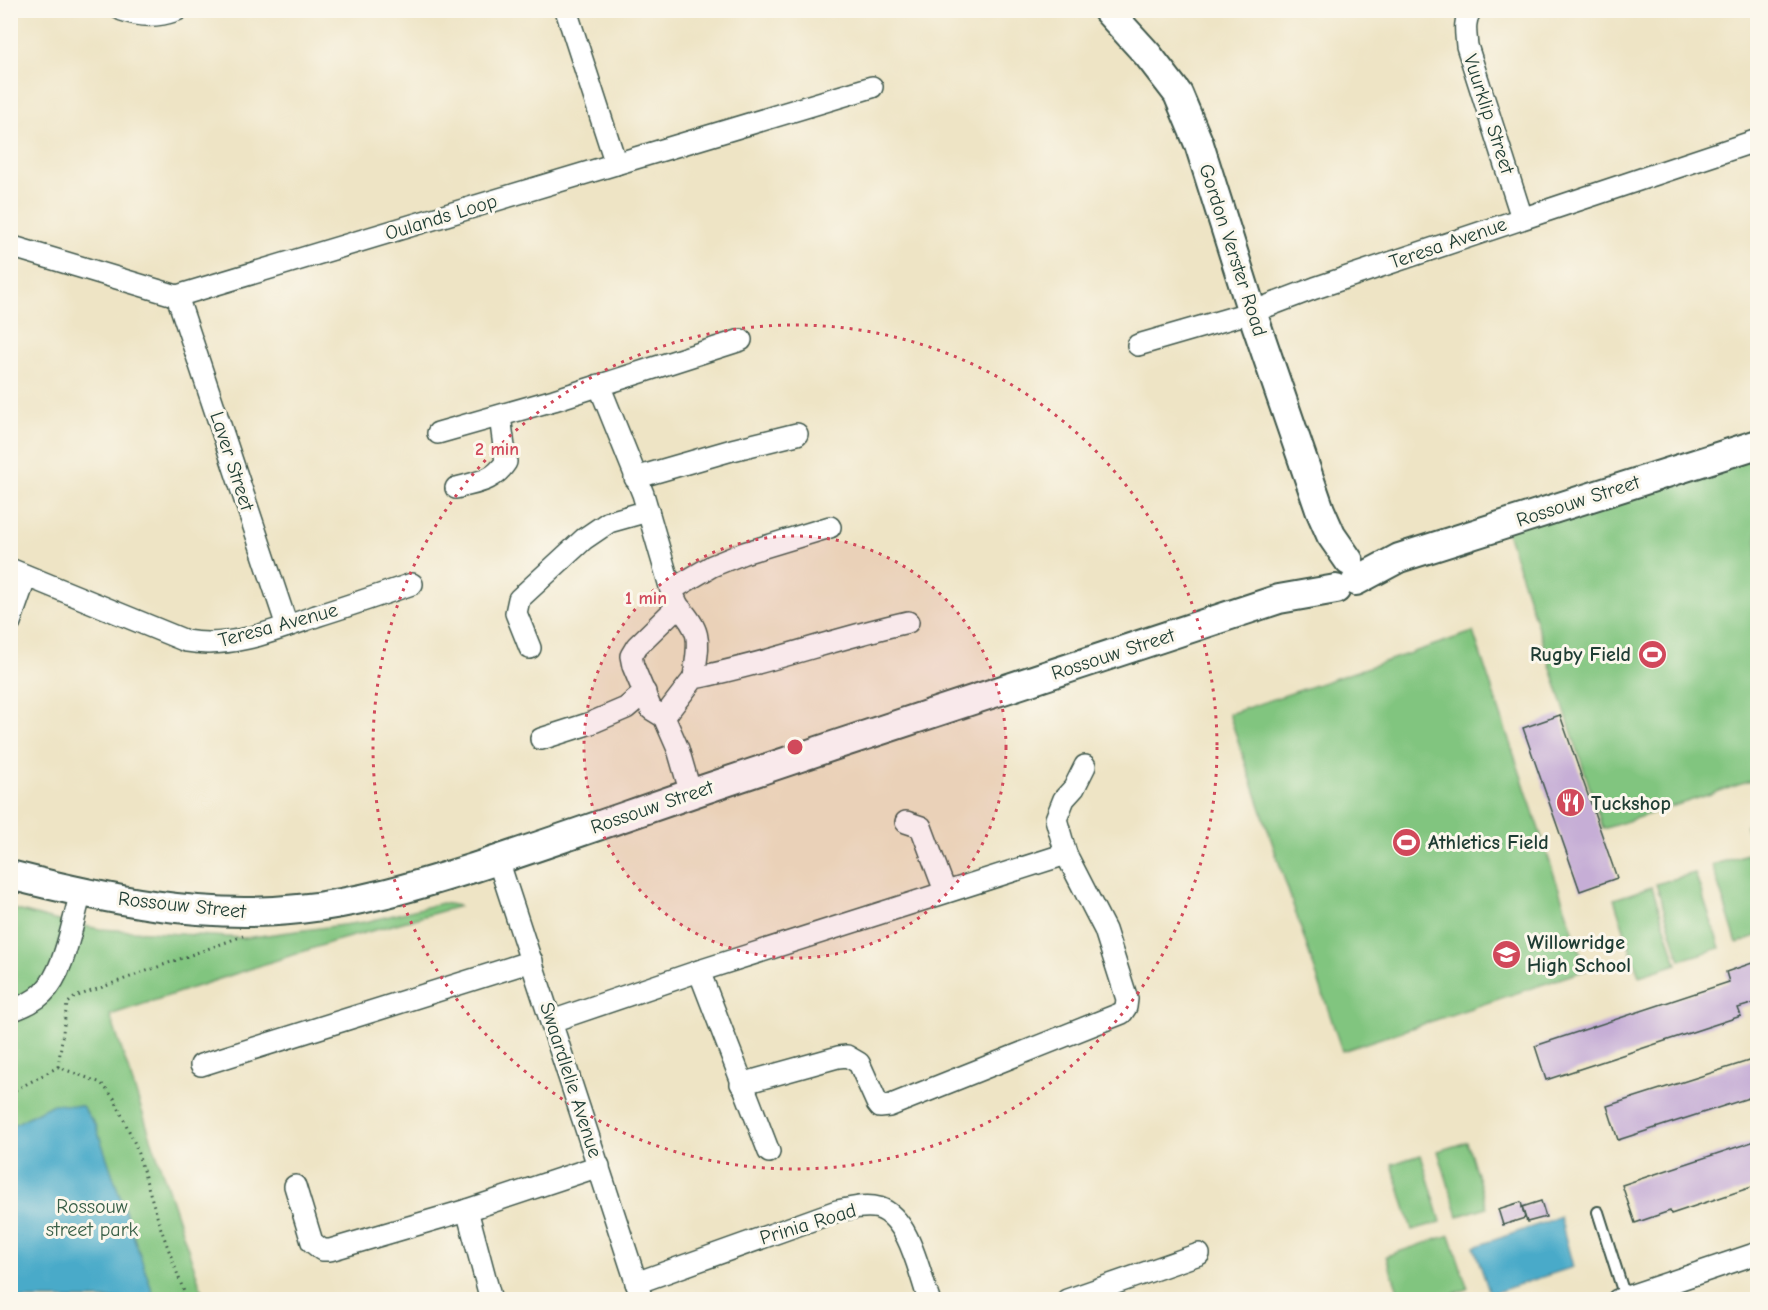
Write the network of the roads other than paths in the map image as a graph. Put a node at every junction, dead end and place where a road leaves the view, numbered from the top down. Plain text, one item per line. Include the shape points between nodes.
1 (122, 10) edge
2 (177, 10) edge
3 (566, 10) edge
4 (1107, 10) edge
5 (1471, 10) edge
6 (872, 87) dead end
7 (1758, 140) edge
8 (616, 164) junction
9 (1522, 218) junction
10 (10, 246) edge
11 (177, 296) junction
12 (1252, 312) junction
13 (741, 340) dead end
14 (1138, 345) dead end
15 (599, 385) junction
16 (500, 416) junction
17 (438, 433) dead end
18 (797, 434) dead end
19 (1758, 444) edge
20 (635, 478) junction
21 (456, 488) dead end
22 (648, 511) junction
23 (830, 527) dead end
24 (18, 572) edge
25 (1342, 572) junction
26 (412, 584) dead end
27 (675, 598) junction
28 (10, 621) edge
29 (908, 622) dead end
30 (287, 626) junction
31 (530, 648) dead end
32 (694, 678) junction
33 (645, 692) junction
34 (664, 717) junction
35 (541, 739) dead end
36 (1085, 766) dead end
37 (691, 794) junction
38 (906, 822) dead end
39 (1066, 854) junction
40 (498, 860) junction
41 (10, 875) edge
42 (945, 891) junction
43 (81, 893) junction
44 (532, 961) junction
45 (699, 971) junction
46 (10, 1011) edge
47 (552, 1021) junction
48 (201, 1065) dead end
49 (741, 1084) junction
50 (769, 1152) dead end
51 (599, 1166) junction
52 (295, 1186) dead end
53 (467, 1210) junction
54 (1598, 1212) dead end
55 (1758, 1253) edge
56 (1199, 1254) dead end
57 (639, 1291) edge
58 (1621, 1298) edge
59 (491, 1299) edge
60 (929, 1299) edge
61 (1067, 1299) edge

1 - 2 street via 151,16
3 - 8 street
4 - 12 main road, Gordon Verster Road via 1178,94 1199,144
5 - 9 street, Vuurklip Street via 1465,31 1467,46
6 - 8 street, Oulands Loop
7 - 9 street, Teresa Avenue
8 - 11 street, Oulands Loop
9 - 12 street, Teresa Avenue
10 - 11 street
11 - 30 street, Laver Street
12 - 14 street, Teresa Avenue
12 - 25 main road, Gordon Verster Road
13 - 15 street
15 - 16 street
15 - 20 street
16 - 17 street
16 - 21 street via 506,462 489,479
18 - 20 street
19 - 25 main road, Rossouw Street via 1399,558
20 - 22 street
22 - 27 street
22 - 31 street via 609,522 584,539 519,599 516,613
23 - 27 street via 712,566
24 - 28 street
24 - 30 street, Teresa Avenue via 200,644 230,642
25 - 37 main road, Rossouw Street via 1279,599
26 - 30 street, Teresa Avenue
27 - 32 street via 697,633
27 - 33 street via 631,656
29 - 32 street via 741,669
32 - 34 street
33 - 34 street via 651,709
33 - 35 street via 626,708
34 - 37 street
36 - 39 street via 1056,819
37 - 40 main road, Rossouw Street
38 - 42 street via 921,827
39 - 42 street
39 - 49 street via 1105,930 1127,999 1122,1012 889,1106 880,1107 859,1064 847,1056
40 - 43 main road, Rossouw Street via 392,892 298,909 195,910
40 - 44 street, Swaardlelie Avenue
41 - 43 main road, Rossouw Street
42 - 45 street
43 - 46 street via 57,972 44,992
44 - 47 street, Swaardlelie Avenue
44 - 48 street
45 - 47 street
45 - 49 street
47 - 51 street, Swaardlelie Avenue
49 - 50 street
51 - 53 street
51 - 57 street, Swaardlelie Avenue
52 - 53 street via 312,1242 322,1250
53 - 59 street
54 - 58 lane
55 - 58 street
56 - 61 street
57 - 60 street, Prinia Road via 837,1211 863,1207 890,1213 903,1227

